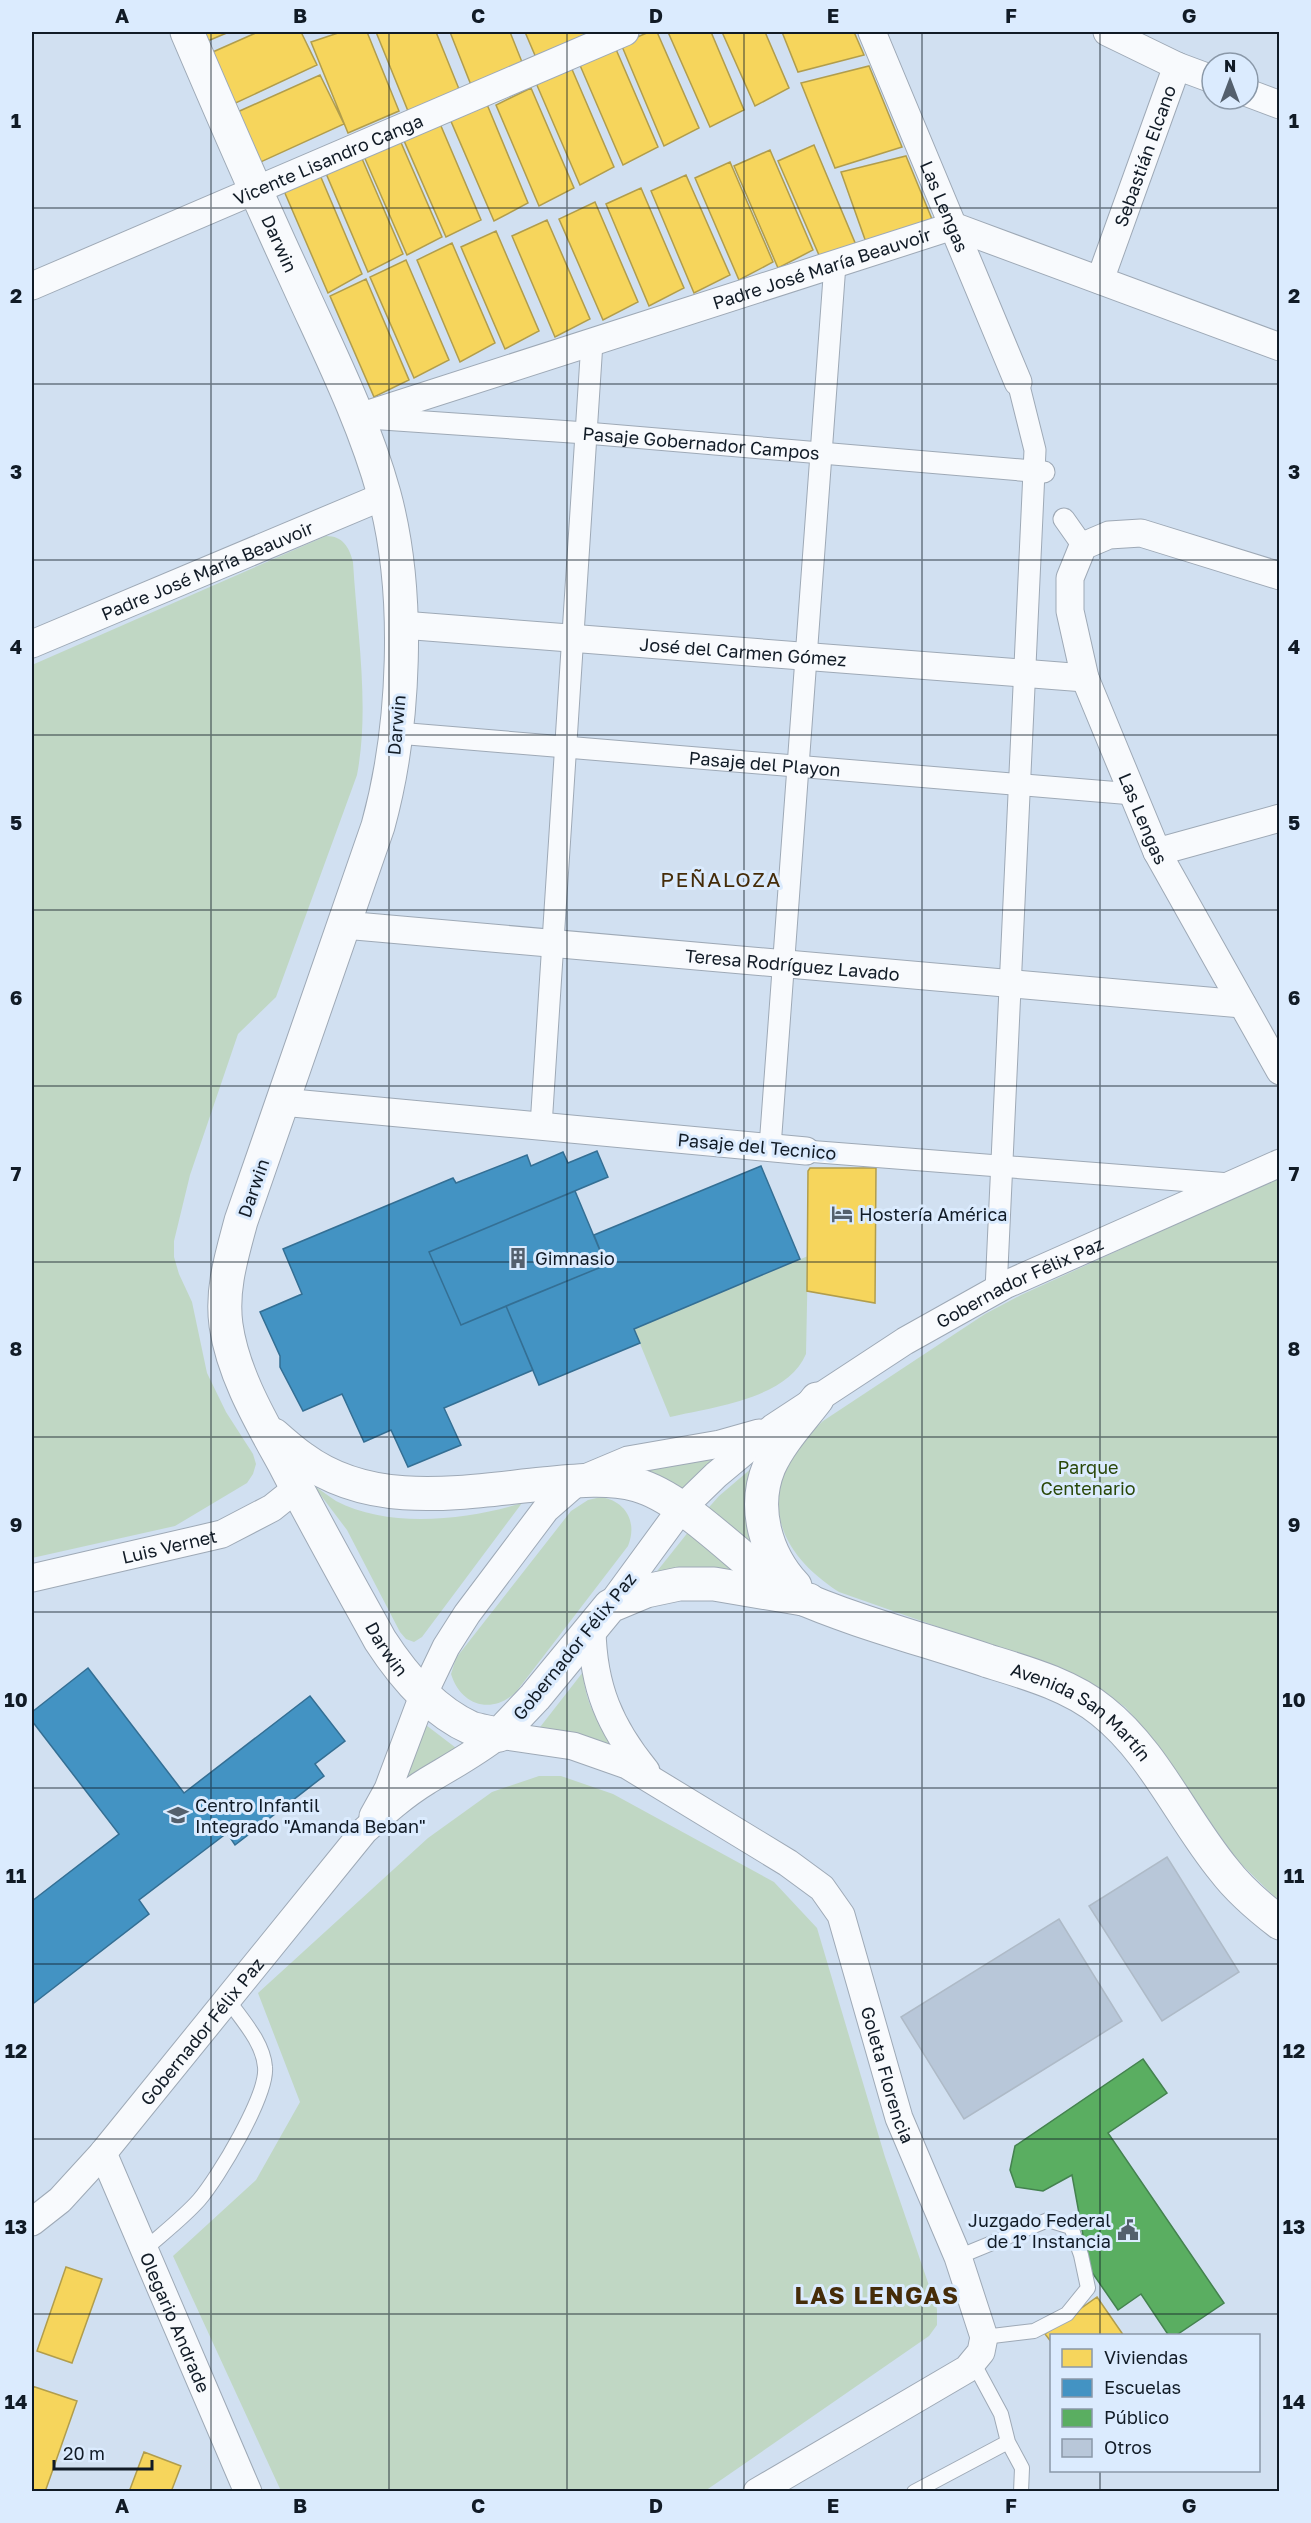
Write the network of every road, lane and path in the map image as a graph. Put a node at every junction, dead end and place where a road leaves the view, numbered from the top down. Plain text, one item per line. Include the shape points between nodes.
1 (188, 32) edge
2 (625, 32) edge
3 (872, 32) edge
4 (1107, 32) edge
5 (1177, 66) junction
6 (1200, 75) edge
7 (1260, 98) edge
8 (1280, 105) edge
9 (254, 189) junction
10 (953, 226) junction
11 (834, 264) junction
12 (1100, 280) junction
13 (32, 286) edge
14 (592, 342) junction
15 (1280, 347) edge
16 (1018, 382) joint
17 (359, 417) junction
18 (586, 433) junction
19 (821, 453) junction
20 (1039, 472) junction
21 (384, 496) junction
22 (1064, 519) dead end
23 (1083, 546) junction
24 (1280, 576) edge
25 (402, 625) junction
26 (573, 638) junction
27 (32, 644) edge
28 (806, 657) junction
29 (1025, 674) junction
30 (1085, 678) junction
31 (397, 733) junction
32 (566, 747) junction
33 (798, 766) junction
34 (1020, 784) junction
35 (1133, 794) junction
36 (1280, 818) edge
37 (1157, 852) junction
38 (344, 925) junction
39 (553, 943) junction
40 (783, 963) junction
41 (1010, 983) junction
42 (1242, 1004) junction
43 (1280, 1071) edge
44 (282, 1102) junction
45 (541, 1126) junction
46 (770, 1148) junction
47 (806, 1151) joint
48 (1280, 1163) edge
49 (1002, 1166) junction
50 (1232, 1184) junction
51 (996, 1290) junction
52 (817, 1399) junction
53 (264, 1426) junction
54 (774, 1427) junction
55 (578, 1481) junction
56 (297, 1488) junction
57 (681, 1509) junction
58 (32, 1578) edge
59 (809, 1600) junction
60 (601, 1618) junction
61 (424, 1693) junction
62 (499, 1735) junction
63 (651, 1777) junction
64 (364, 1831) junction
65 (1280, 1923) edge
66 (228, 2000) junction
67 (103, 2153) junction
68 (32, 2222) edge
69 (144, 2250) junction
70 (958, 2256) junction
71 (984, 2337) junction
72 (973, 2362) junction
73 (1008, 2442) junction
74 (248, 2492) edge
75 (757, 2492) edge
76 (914, 2492) edge
77 (1021, 2492) edge

1 - 9 main road, Darwin
2 - 9 street, Vicente Lisandro Canga
3 - 10 street, Las Lengas
4 - 5 street
5 - 6 street, Sebastián Elcano
5 - 12 street, Sebastián Elcano
7 - 8 street
9 - 13 street, Vicente Lisandro Canga
9 - 17 main road, Darwin
10 - 11 street, Padre José María Beauvoir
10 - 12 street, Padre José María Beauvoir
10 - 16 street, Las Lengas
11 - 14 street, Padre José María Beauvoir
11 - 19 street
12 - 15 street, Padre José María Beauvoir
14 - 17 street, Padre José María Beauvoir
14 - 18 street
16 - 20 street
17 - 18 street, Pasaje Gobernador Campos
17 - 21 main road, Darwin
18 - 19 street, Pasaje Gobernador Campos
18 - 26 street
19 - 20 street, Pasaje Gobernador Campos
19 - 28 street
20 - 29 street
21 - 25 main road, Darwin
21 - 27 street, Padre José María Beauvoir
22 - 23 street
23 - 24 street via 1109,535 1141,532
23 - 30 street, Las Lengas via 1070,578 1070,611
25 - 26 street, José del Carmen Gómez
25 - 31 main road, Darwin
26 - 28 street, José del Carmen Gómez
26 - 32 street
28 - 29 street, José del Carmen Gómez
28 - 33 street
29 - 30 street, José del Carmen Gómez
29 - 34 street
30 - 35 street, Las Lengas
31 - 32 street, Pasaje del Playon
31 - 38 main road, Darwin via 378,826
32 - 33 street, Pasaje del Playon
32 - 39 street
33 - 34 street, Pasaje del Playon
33 - 40 street
34 - 35 street, Pasaje del Playon
34 - 41 street
35 - 37 street, Las Lengas
36 - 37 street
37 - 42 street, Las Lengas
38 - 39 street, Teresa Rodríguez Lavado
38 - 44 main road, Darwin
39 - 40 street, Teresa Rodríguez Lavado
39 - 45 street
40 - 41 street, Teresa Rodríguez Lavado
40 - 46 street
41 - 42 street, Teresa Rodríguez Lavado
41 - 49 street
42 - 43 street, Las Lengas
44 - 45 street, Pasaje del Tecnico
44 - 53 main road, Darwin via 241,1221 225,1298 234,1359
45 - 46 street, Pasaje del Tecnico
46 - 47 street, Pasaje del Tecnico
47 - 49 street, Pasaje del Tecnico
48 - 50 street, Gobernador Félix Paz
49 - 50 street, Pasaje del Tecnico
49 - 51 street
50 - 51 street, Gobernador Félix Paz
51 - 52 street, Gobernador Félix Paz via 905,1341
52 - 54 street, Gobernador Félix Paz
52 - 59 main road via 769,1467 762,1497 763,1526 771,1552
53 - 55 main road, Darwin via 303,1459 336,1477 376,1490 415,1495 474,1493
53 - 56 main road, Darwin
54 - 55 street, Gobernador Félix Paz via 720,1444 628,1460
54 - 57 street, Gobernador Félix Paz
55 - 57 main road via 638,1485
55 - 61 street, Gobernador Félix Paz via 546,1509 467,1614
56 - 58 street, Luis Vernet via 272,1508 222,1534
56 - 61 main road, Darwin via 380,1640 397,1667
57 - 59 main road, Avenida San Martín via 772,1581
57 - 60 street, Gobernador Félix Paz
59 - 60 main road, Avenida San Martín via 714,1584 678,1584 646,1591
59 - 65 main road, Avenida San Martín via 1037,1677 1100,1709 1124,1730 1224,1870 1251,1900
60 - 62 main road, Gobernador Félix Paz
60 - 63 street via 592,1654 603,1701 628,1749
61 - 62 main road, Darwin via 472,1728
61 - 64 street, Gobernador Félix Paz via 396,1769
62 - 63 street, Goleta Florencia via 573,1746
62 - 64 street, Gobernador Félix Paz via 397,1802
63 - 70 street, Goleta Florencia via 788,1863 822,1888 841,1915 899,2118
64 - 66 street, Gobernador Félix Paz
66 - 67 street, Gobernador Félix Paz
66 - 69 lane via 262,2049 266,2068 262,2092 218,2174 198,2201
67 - 68 street, Gobernador Félix Paz via 60,2200
67 - 69 street, Olegario Andrade
69 - 74 street, Olegario Andrade
70 - 71 street, Goleta Florencia
70 - 71 lane via 1048,2220 1071,2227 1081,2255 1088,2288 1067,2314 1034,2331
71 - 72 street via 981,2352
72 - 73 lane via 1001,2414
72 - 75 street
73 - 76 lane
73 - 77 lane via 1022,2468

